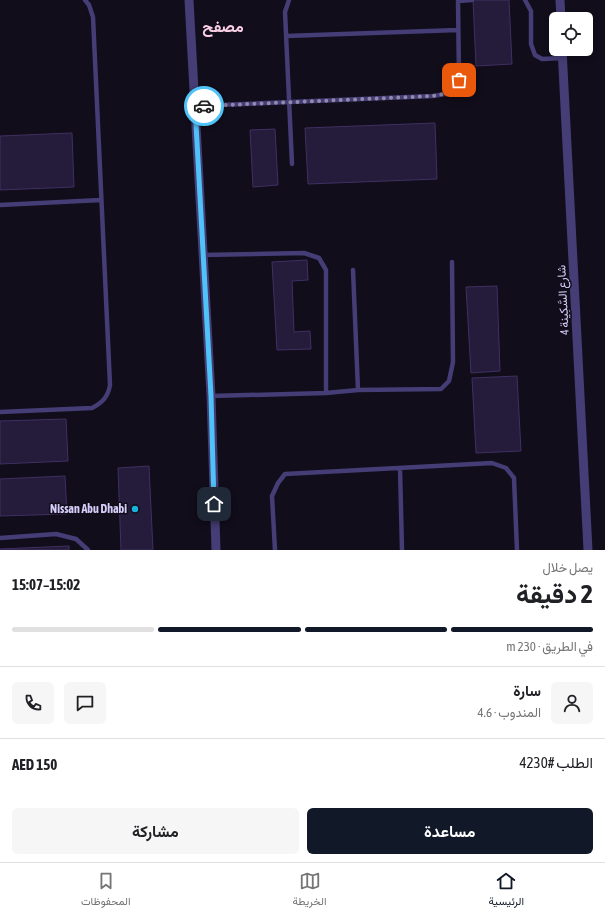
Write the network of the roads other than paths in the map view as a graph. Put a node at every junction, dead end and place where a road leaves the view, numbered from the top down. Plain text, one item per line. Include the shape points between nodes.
1 (85, 0) edge
2 (189, 0) edge
3 (289, 0) edge
4 (458, 0) edge
5 (472, 0) edge
6 (525, 0) edge
7 (560, 0) edge
8 (561, 12) edge
9 (458, 30) junction
10 (286, 36) junction
11 (555, 56) edge
12 (563, 56) edge
13 (289, 102) junction
14 (195, 106) junction
15 (292, 164) dead end
16 (102, 200) junction
17 (0, 205) edge
18 (202, 255) junction
19 (452, 262) dead end
20 (353, 270) dead end
21 (358, 390) junction
22 (326, 393) junction
23 (211, 396) junction
24 (0, 412) edge
25 (400, 468) junction
26 (0, 538) edge
27 (88, 550) edge
28 (216, 550) edge
29 (275, 550) edge
30 (402, 550) edge
31 (517, 550) edge
32 (588, 550) edge

1 - 16 lane via 93,16
2 - 14 street
3 - 10 lane via 285,12
4 - 5 lane
4 - 9 lane
6 - 11 lane via 531,11 531,44 535,55 542,59
7 - 8 street
9 - 10 lane
9 - 13 lane via 459,80 451,93
10 - 13 lane
12 - 32 street, شارع السَّكِينة 4
13 - 14 lane
13 - 15 lane
14 - 18 street
16 - 17 lane
16 - 24 lane via 109,392 103,402 92,408
18 - 22 lane via 304,253 319,258 326,270
18 - 23 street
19 - 21 lane via 453,362 449,381 441,389
20 - 21 lane
21 - 22 lane
22 - 23 lane
23 - 28 street
25 - 29 lane via 285,474 272,496
25 - 30 lane
25 - 31 lane via 492,464 506,468 514,478
26 - 27 lane via 56,534 76,539

